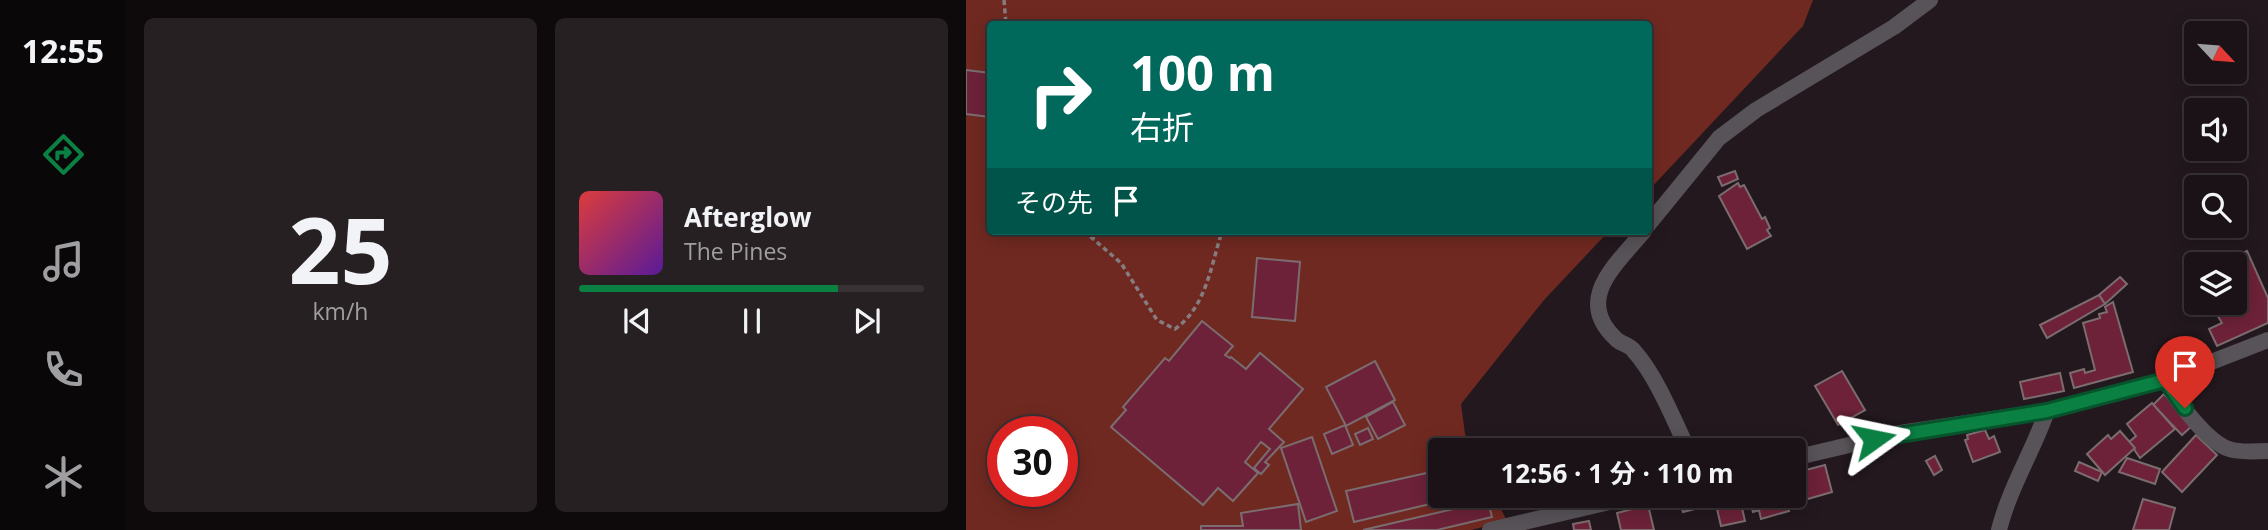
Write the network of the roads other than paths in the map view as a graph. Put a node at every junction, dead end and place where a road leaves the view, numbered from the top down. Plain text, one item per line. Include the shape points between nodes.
1 (1930, 0) edge
2 (1652, 220) edge
3 (1641, 235) edge
4 (2268, 340) edge
5 (2165, 380) junction
6 (2047, 411) junction
7 (1682, 438) edge
8 (2268, 452) edge
9 (1806, 455) edge
10 (1584, 508) edge
11 (1490, 530) edge
12 (1998, 530) edge

1 - 2 street via 1718,138
3 - 7 street via 1604,280 1597,295 1598,314 1616,339 1633,349
4 - 5 street
5 - 6 street
5 - 8 street via 2210,438 2227,449
6 - 9 street via 1900,433
6 - 12 street
10 - 11 street

